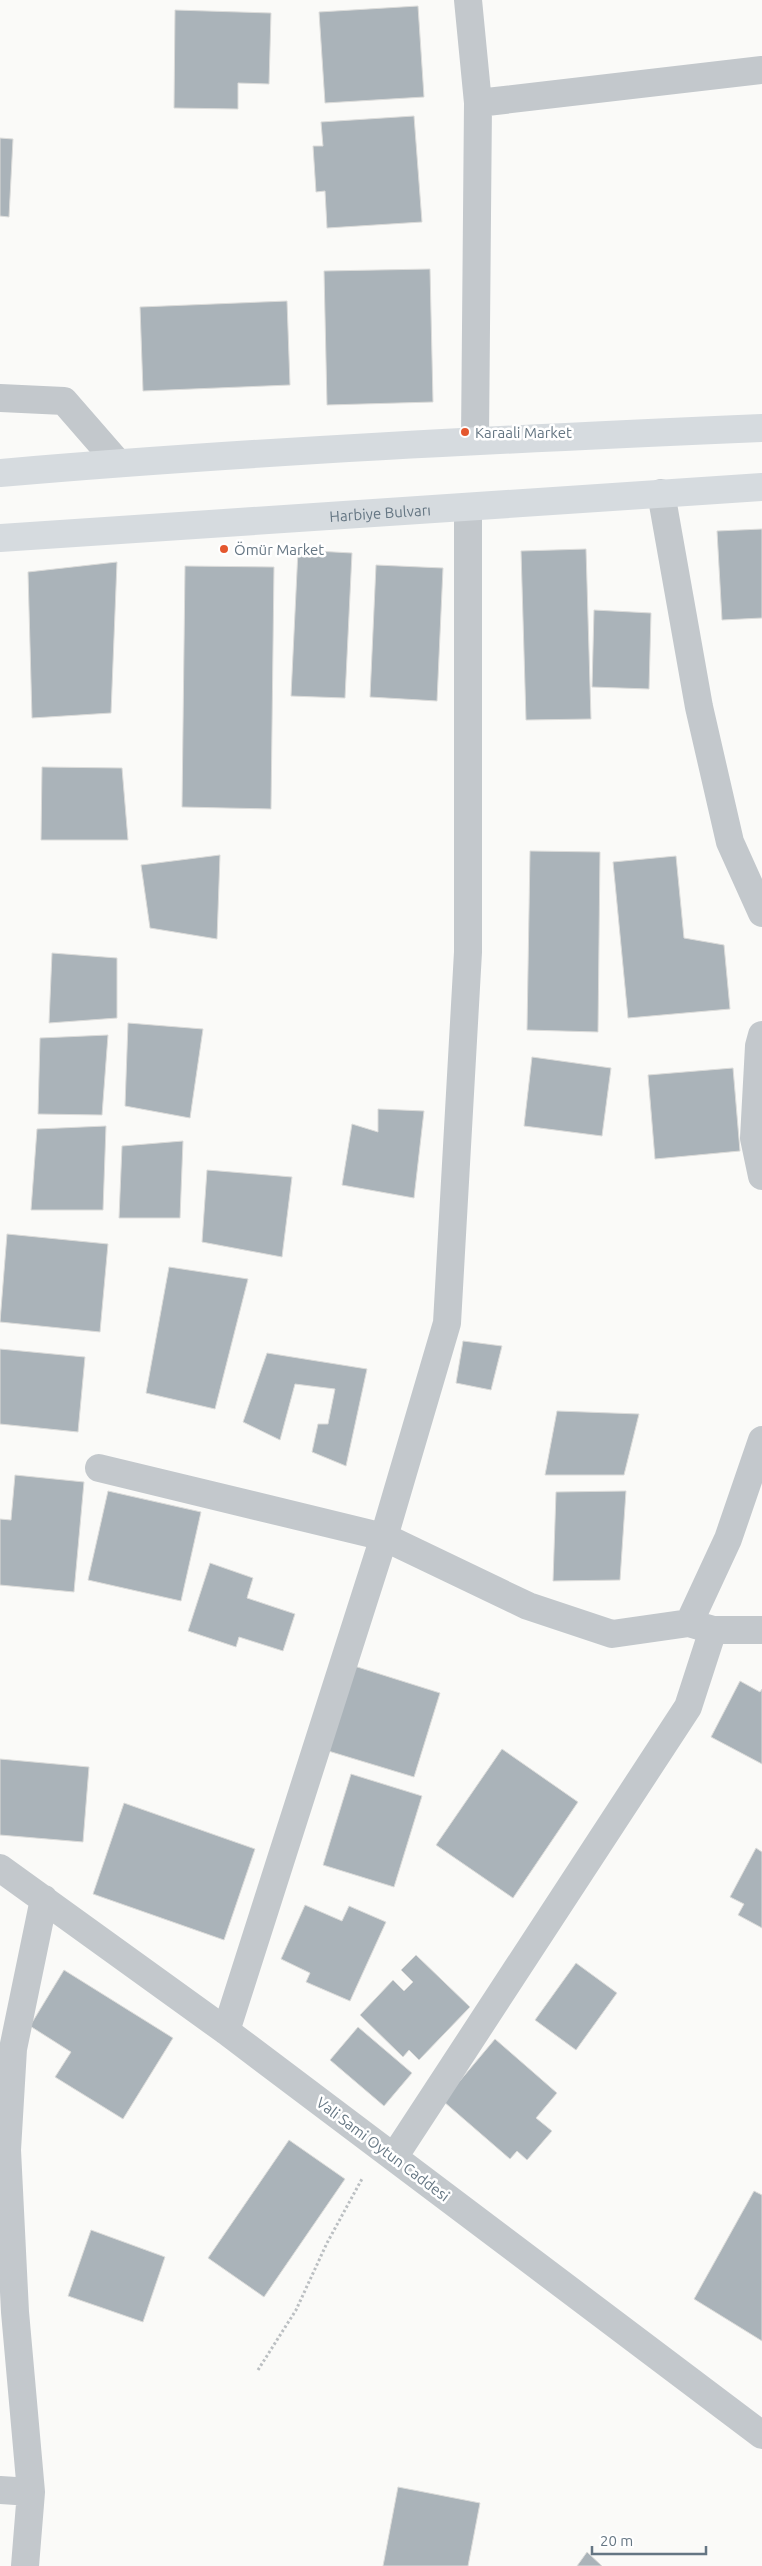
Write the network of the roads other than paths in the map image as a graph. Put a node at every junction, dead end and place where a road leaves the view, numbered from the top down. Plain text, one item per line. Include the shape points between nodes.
1 (468, 0) edge
2 (762, 70) edge
3 (478, 103) junction
4 (0, 398) edge
5 (762, 428) edge
6 (475, 440) junction
7 (118, 463) junction
8 (0, 473) edge
9 (762, 487) edge
10 (662, 493) junction
11 (468, 507) junction
12 (0, 538) edge
13 (762, 912) edge
14 (762, 1035) edge
15 (762, 1176) edge
16 (762, 1440) edge
17 (99, 1468) dead end
18 (384, 1537) junction
19 (701, 1626) junction
20 (762, 1630) edge
21 (0, 1868) edge
22 (44, 1899) junction
23 (226, 2031) junction
24 (387, 2152) junction
25 (762, 2435) edge
26 (0, 2490) edge
27 (31, 2492) junction
28 (26, 2566) edge

1 - 3 street
2 - 3 street
3 - 6 street
4 - 7 street via 64,401
5 - 6 main road
6 - 7 main road
7 - 8 main road
9 - 10 main road, Harbiye Bulvarı
10 - 11 main road, Harbiye Bulvarı
10 - 13 street via 699,707 730,842
11 - 12 main road, Harbiye Bulvarı
11 - 18 street via 468,952 447,1323
14 - 15 street via 754,1138
16 - 19 street
17 - 18 street
18 - 19 street via 528,1606 612,1634
18 - 23 street
19 - 20 street
19 - 24 street via 688,1707
21 - 22 street, Vali Sami Oytun Caddesi
22 - 23 street, Vali Sami Oytun Caddesi
22 - 27 street via 13,2049 7,2150 15,2312
23 - 24 street, Vali Sami Oytun Caddesi
24 - 25 street, Vali Sami Oytun Caddesi
26 - 27 street
27 - 28 street

